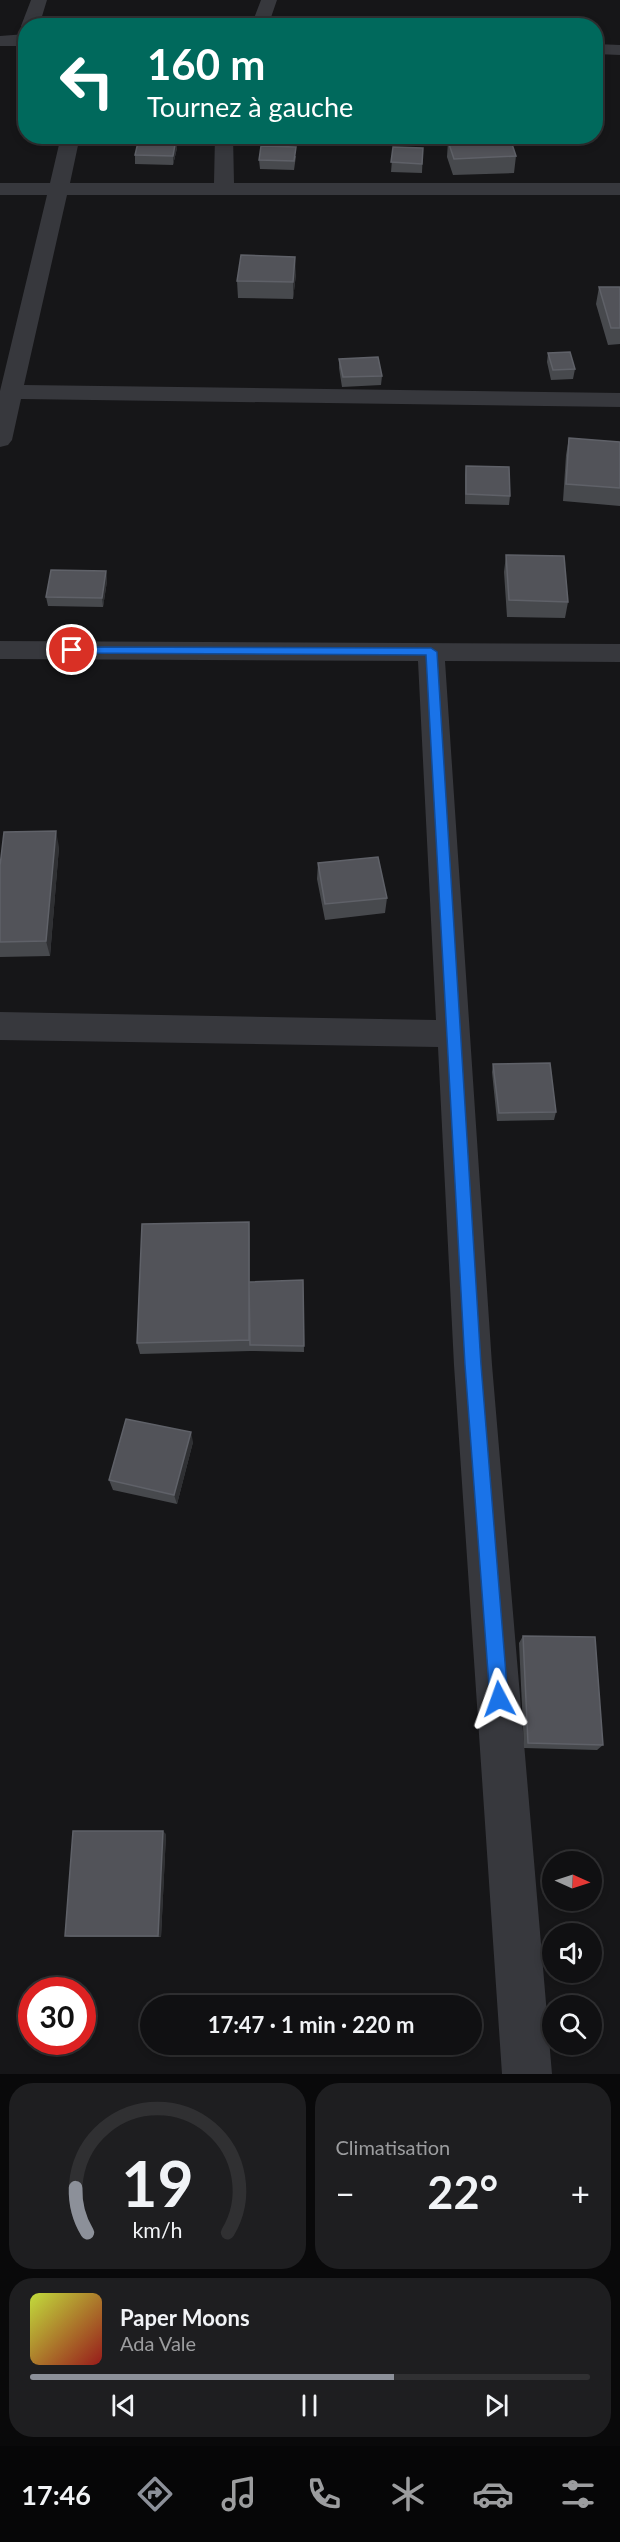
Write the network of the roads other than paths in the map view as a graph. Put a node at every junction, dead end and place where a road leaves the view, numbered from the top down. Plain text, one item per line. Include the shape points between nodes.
1 (39, 0) edge
2 (269, 0) edge
3 (33, 18) edge
4 (262, 18) edge
5 (0, 40) edge
6 (18, 40) edge
7 (603, 49) edge
8 (620, 50) edge
9 (69, 144) edge
10 (224, 144) edge
11 (0, 189) edge
12 (58, 189) junction
13 (620, 189) edge
14 (224, 190) junction
15 (11, 392) junction
16 (620, 400) edge
17 (0, 440) edge
18 (0, 650) edge
19 (431, 652) junction
20 (620, 652) edge
21 (0, 1026) edge
22 (455, 1034) junction
23 (527, 2074) edge

1 - 3 street
2 - 4 street
5 - 6 street
7 - 8 street
9 - 12 street
10 - 14 street
11 - 12 street
12 - 14 street
12 - 15 street
13 - 14 street
15 - 16 street
15 - 17 street
18 - 19 street
19 - 20 street
19 - 22 street
21 - 22 street
22 - 23 street via 473,1365

